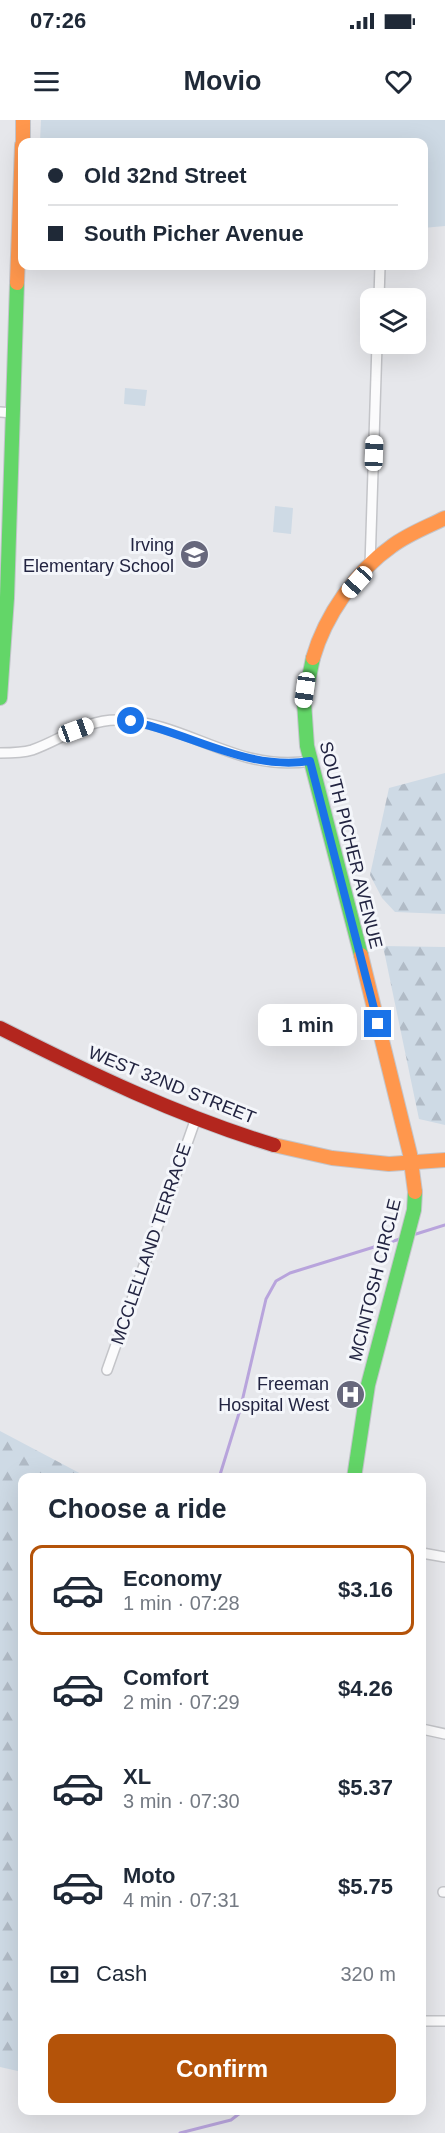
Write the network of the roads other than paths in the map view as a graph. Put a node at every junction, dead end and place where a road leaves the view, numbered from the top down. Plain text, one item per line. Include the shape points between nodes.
1 (23, 120) edge
2 (23, 138) edge
3 (18, 228) edge
4 (380, 270) edge
5 (379, 288) edge
6 (377, 354) edge
7 (7, 412) edge
8 (445, 518) edge
9 (4, 548) edge
10 (370, 568) junction
11 (0, 698) edge
12 (0, 753) edge
13 (310, 761) junction
14 (0, 1028) edge
15 (196, 1118) junction
16 (445, 1160) edge
17 (412, 1163) junction
18 (107, 1370) dead end
19 (355, 1473) edge
20 (426, 1554) edge
21 (445, 1557) edge
22 (426, 1730) edge
23 (445, 1734) edge
24 (426, 2021) edge
25 (445, 2021) edge

1 - 2 main road
3 - 7 main road
4 - 5 street
6 - 10 street
7 - 9 main road
8 - 10 main road, SOUTH PICHER AVENUE via 386,551
9 - 11 main road
10 - 13 main road, SOUTH PICHER AVENUE via 337,604 311,663 302,711
12 - 13 street via 31,750 87,725 119,720 153,726 261,762
13 - 17 main road, SOUTH PICHER AVENUE
14 - 15 main road, WEST 32ND STREET via 75,1066
15 - 17 main road, WEST 32ND STREET via 309,1154 365,1162
15 - 18 street, MCCLELLAND TERRACE
16 - 17 main road, WEST 32ND STREET
17 - 19 main road, MCINTOSH CIRCLE via 414,1210 368,1385
20 - 21 street
22 - 23 street
24 - 25 street

